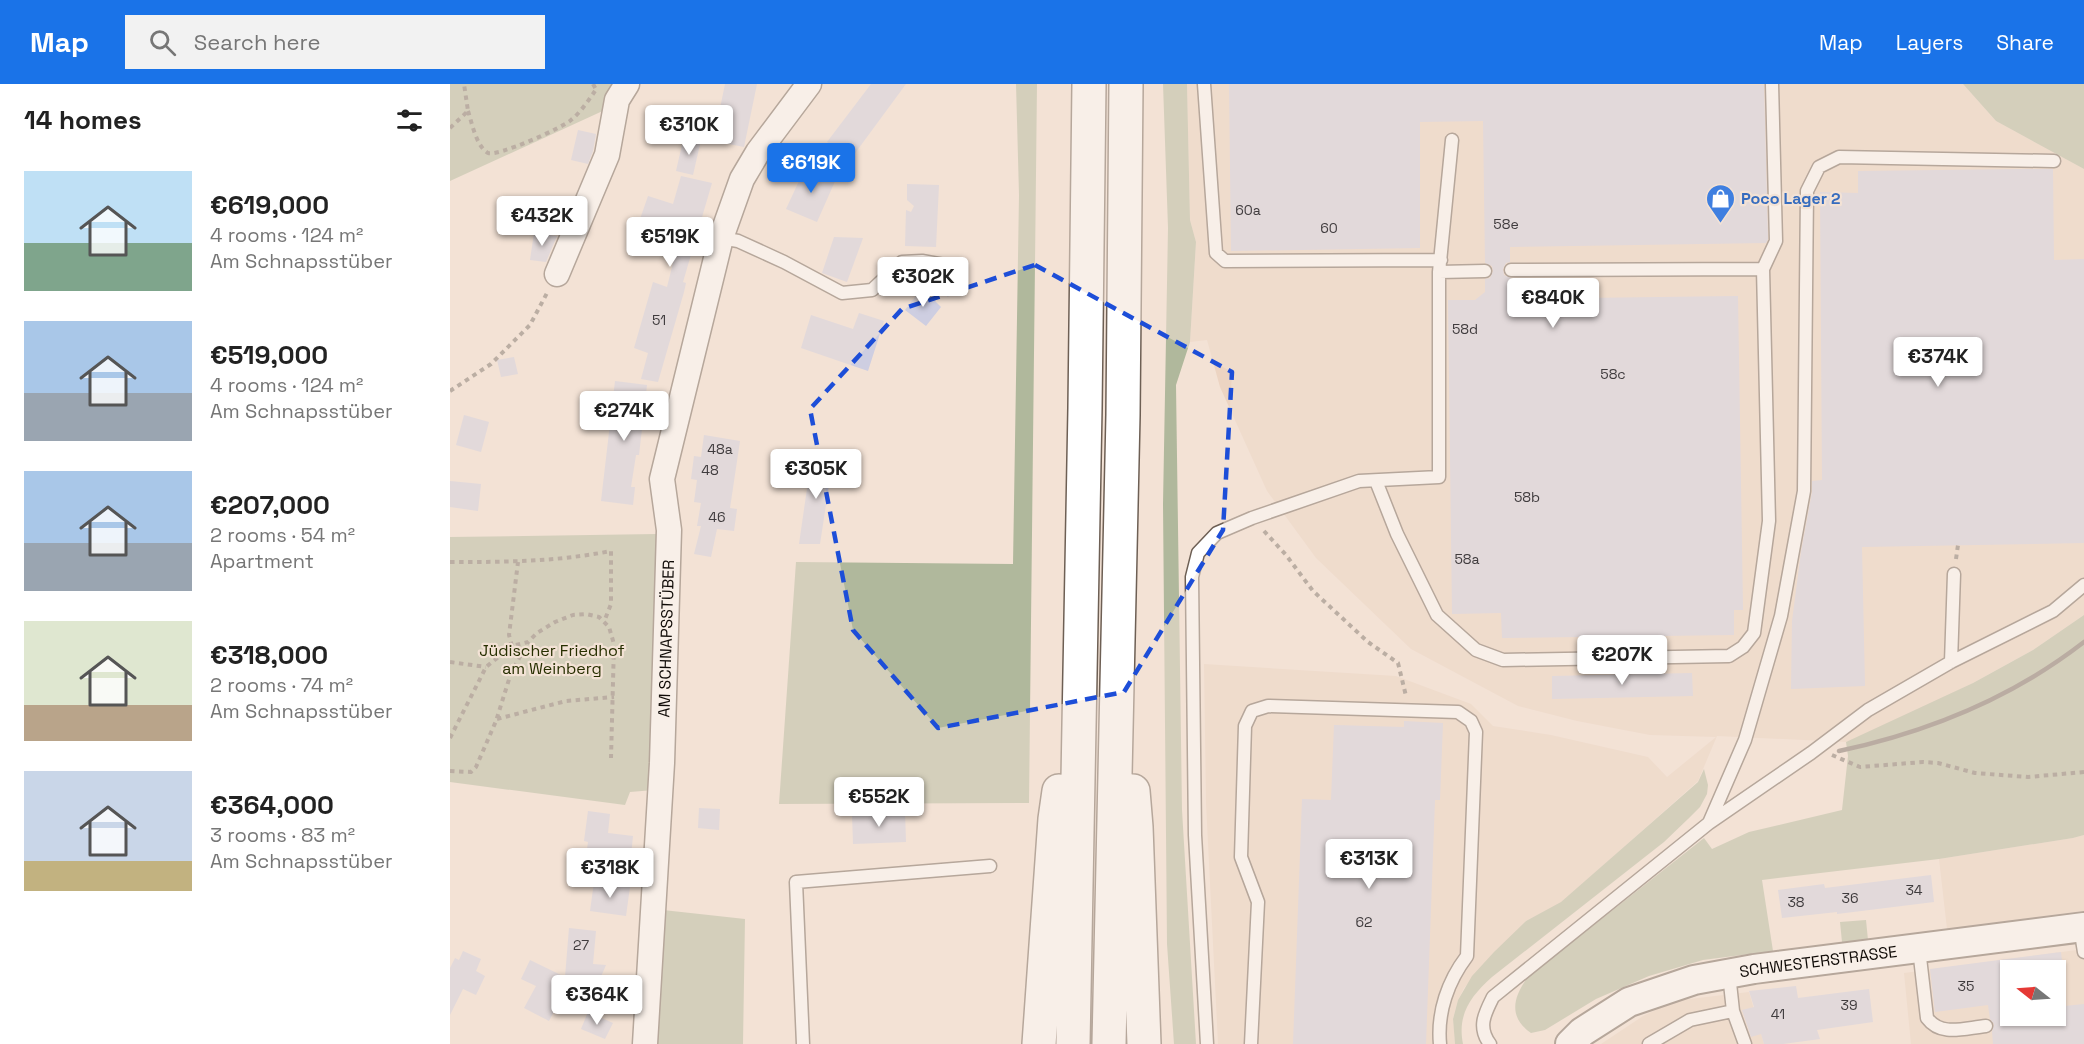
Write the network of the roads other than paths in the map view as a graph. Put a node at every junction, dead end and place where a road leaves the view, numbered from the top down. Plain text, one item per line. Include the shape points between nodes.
1 (627, 84) edge
2 (809, 84) edge
3 (1089, 84) edge
4 (1126, 84) edge
5 (1204, 84) edge
6 (1772, 84) edge
7 (1452, 140) dead end
8 (2054, 161) dead end
9 (721, 238) junction
10 (950, 266) dead end
11 (1440, 266) junction
12 (1763, 269) junction
13 (1510, 270) dead end
14 (1485, 271) dead end
15 (557, 273) road end
16 (1376, 481) junction
17 (1954, 574) dead end
18 (2084, 585) edge
19 (1118, 637) junction
20 (1081, 640) junction
21 (1951, 662) junction
22 (1709, 824) junction
23 (990, 866) dead end
24 (2083, 936) edge
25 (1919, 949) junction
26 (1729, 974) junction
27 (1733, 1011) junction
28 (1986, 1026) dead end
29 (645, 1044) edge
30 (803, 1044) edge
31 (1039, 1044) edge
32 (1073, 1044) edge
33 (1109, 1044) edge
34 (1144, 1044) edge
35 (1207, 1044) edge
36 (1251, 1044) edge
37 (1440, 1044) edge
38 (1490, 1044) edge
39 (1570, 1044) edge
40 (1650, 1044) edge
41 (1745, 1044) edge

1 - 15 street via 617,99 607,155
2 - 9 street, AM SCHNAPSSTÜBER via 742,179
3 - 20 highway
4 - 19 highway
5 - 11 lane via 1216,253 1226,261
6 - 12 lane via 1776,241
7 - 11 lane
8 - 22 lane via 1839,157 1819,167 1807,191 1804,491 1781,616 1745,740
9 - 10 lane via 738,241 842,293 872,290 902,262
9 - 29 street, AM SCHNAPSSTÜBER via 662,479 669,530 662,763
11 - 14 lane
11 - 16 lane via 1439,477
12 - 13 lane
12 - 16 lane via 1768,521 1754,633 1729,657 1503,660 1476,650 1437,615
16 - 35 lane via 1359,482 1252,518 1217,533 1198,553 1192,577 1195,835
17 - 21 lane
18 - 21 lane via 2054,611
19 - 33 highway
19 - 34 highway via 1136,827
20 - 31 highway via 1055,819
20 - 32 highway
21 - 22 lane via 1868,710
22 - 38 lane via 1493,997 1482,1018 1484,1037
23 - 30 lane via 796,882
24 - 25 street, SCHWESTERSTRASSE
25 - 26 street, SCHWESTERSTRASSE
25 - 28 lane via 1927,1018 1933,1026 1946,1031
26 - 27 lane
26 - 39 street, SCHWESTERSTRASSE via 1694,980 1629,1002
27 - 40 lane via 1690,1020
27 - 41 lane
36 - 37 lane via 1258,902 1241,857 1245,726 1252,711 1268,706 1458,712 1471,721 1476,732 1467,956 1455,971 1446,994 1438,1027

